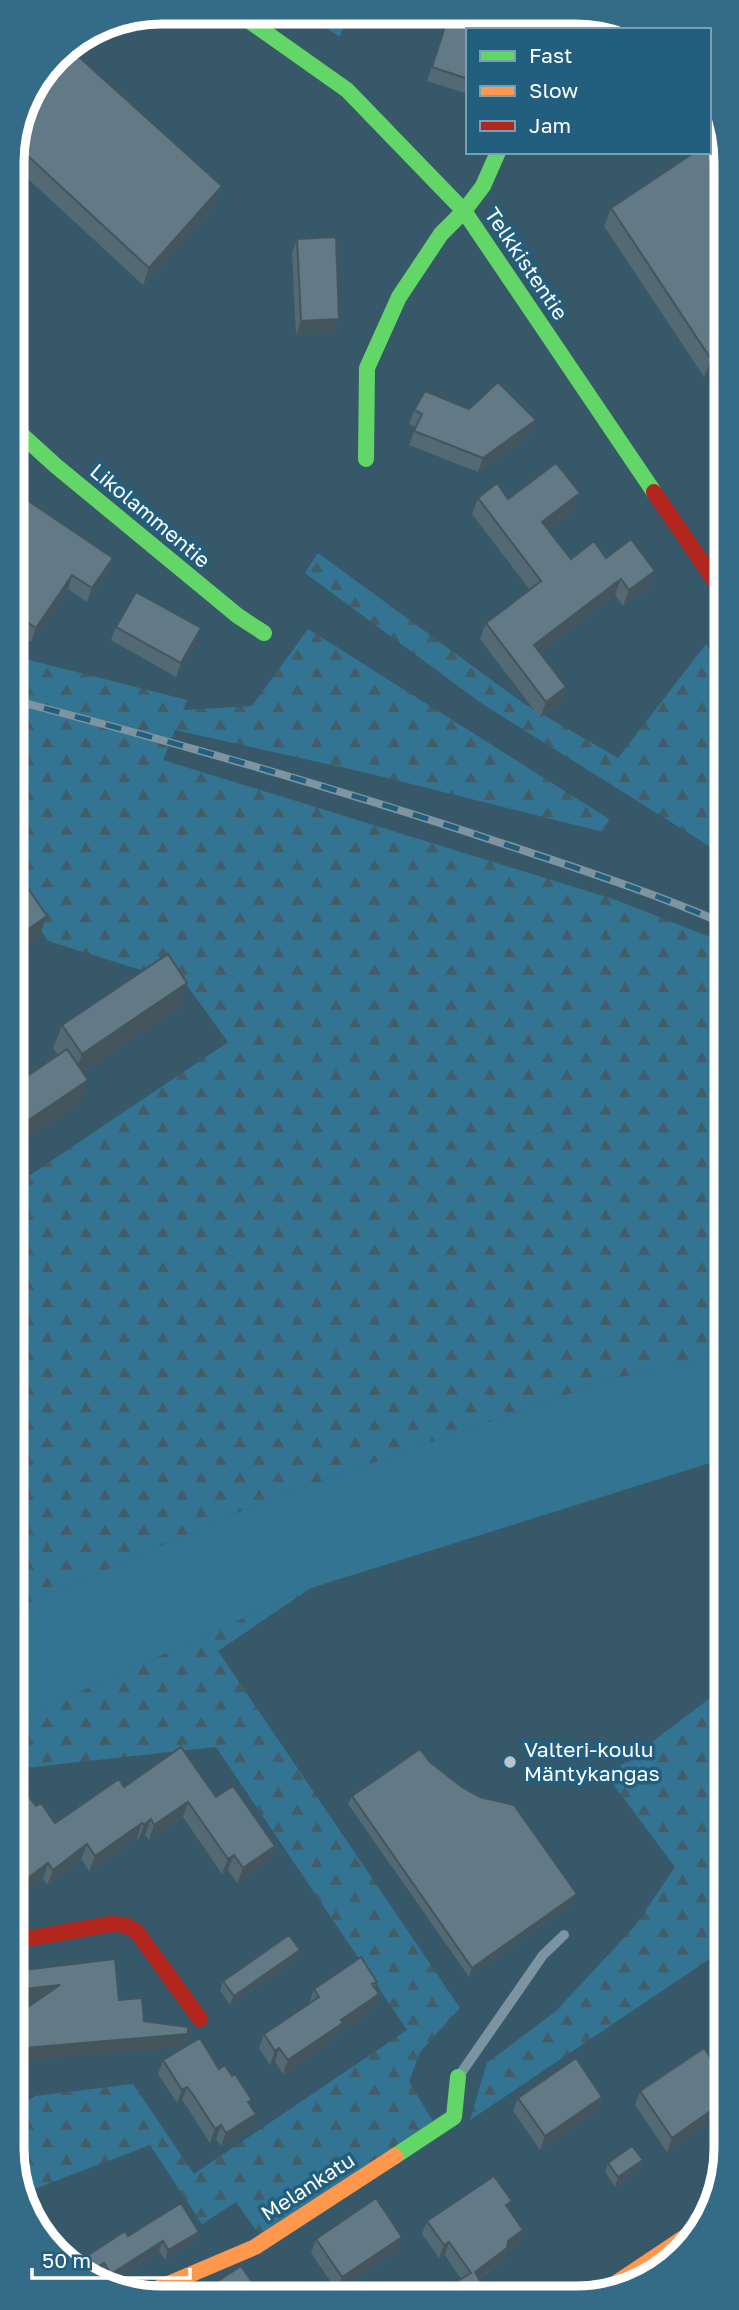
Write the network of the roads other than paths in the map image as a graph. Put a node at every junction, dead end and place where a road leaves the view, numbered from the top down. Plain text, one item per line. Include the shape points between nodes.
1 (255, 25) edge
2 (497, 154) edge
3 (464, 211) junction
4 (25, 438) edge
5 (366, 459) dead end
6 (715, 579) edge
7 (264, 633) dead end
8 (564, 1935) dead end
9 (24, 1939) edge
10 (200, 2019) dead end
11 (458, 2077) joint
12 (673, 2245) edge
13 (627, 2276) edge
14 (163, 2286) edge

1 - 3 street, Telkkistentie via 348,90
2 - 3 street via 483,186
3 - 5 street via 441,234 399,297 367,368
3 - 6 street, Telkkistentie
4 - 7 street, Likolammentie
8 - 11 lane via 543,1955
9 - 10 street via 125,1925 137,1932
11 - 14 street, Melankatu via 454,2117 255,2246
12 - 13 street

